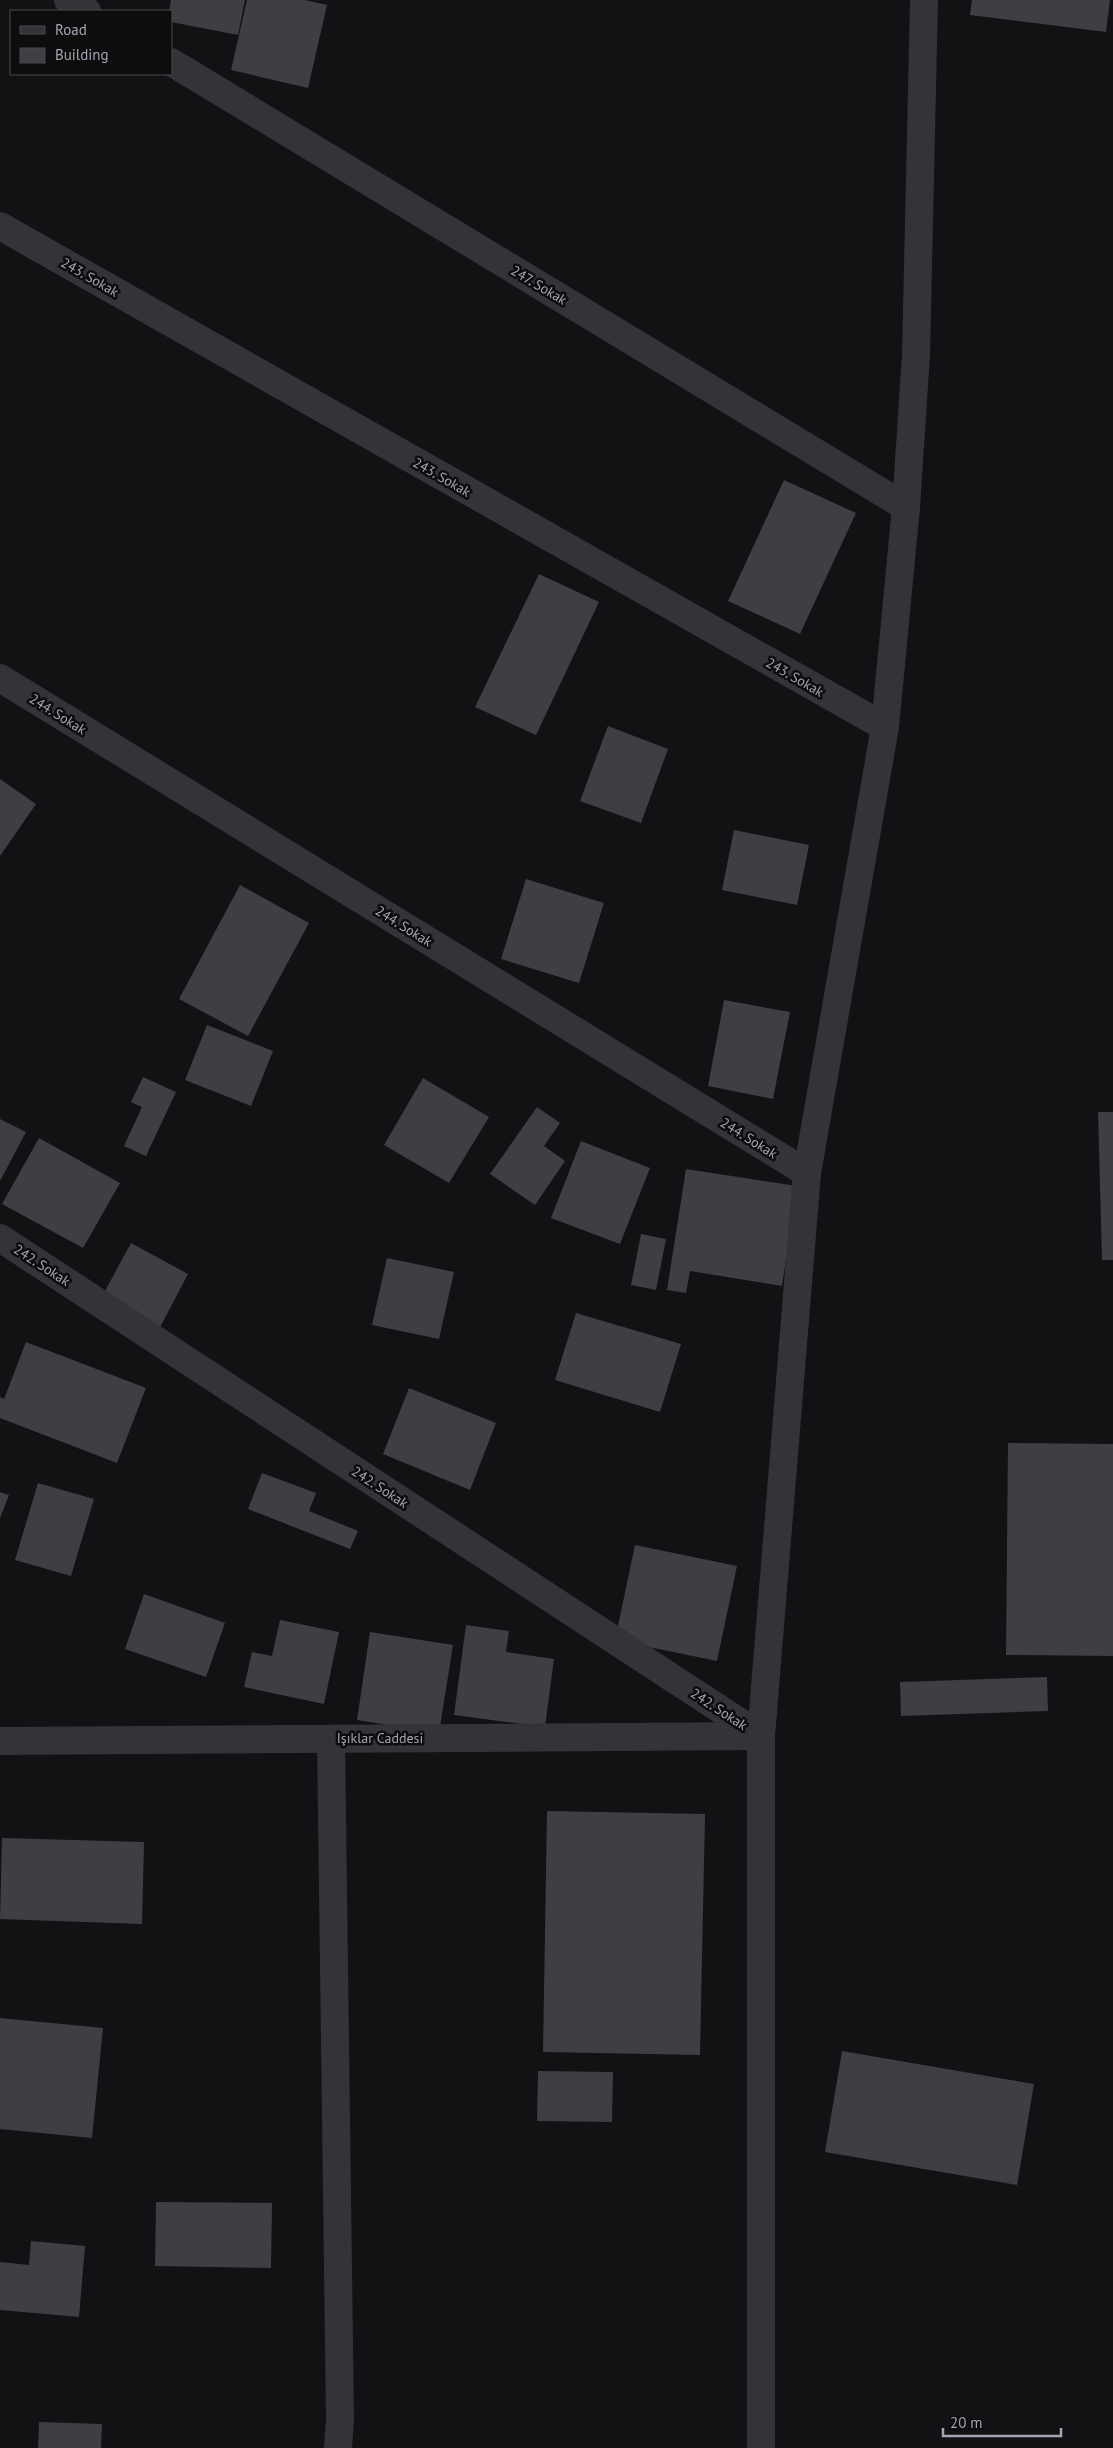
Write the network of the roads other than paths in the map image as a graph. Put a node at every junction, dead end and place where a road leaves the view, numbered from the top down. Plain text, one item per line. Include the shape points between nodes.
1 (68, 0) edge
2 (924, 0) edge
3 (85, 10) edge
4 (172, 63) edge
5 (0, 226) edge
6 (906, 507) junction
7 (0, 678) edge
8 (885, 727) junction
9 (807, 1173) junction
10 (0, 1238) edge
11 (761, 1736) junction
12 (331, 1739) junction
13 (0, 1741) edge
14 (338, 2448) edge
15 (761, 2448) edge

1 - 3 street
2 - 6 street via 916,356
4 - 6 street, 247. Sokak
5 - 8 street, 243. Sokak
6 - 8 street
7 - 9 street, 244. Sokak
8 - 9 street
9 - 11 street
10 - 11 street, 242. Sokak
11 - 12 street, Işıklar Caddesi
11 - 15 street
12 - 13 street, Işıklar Caddesi
12 - 14 street

